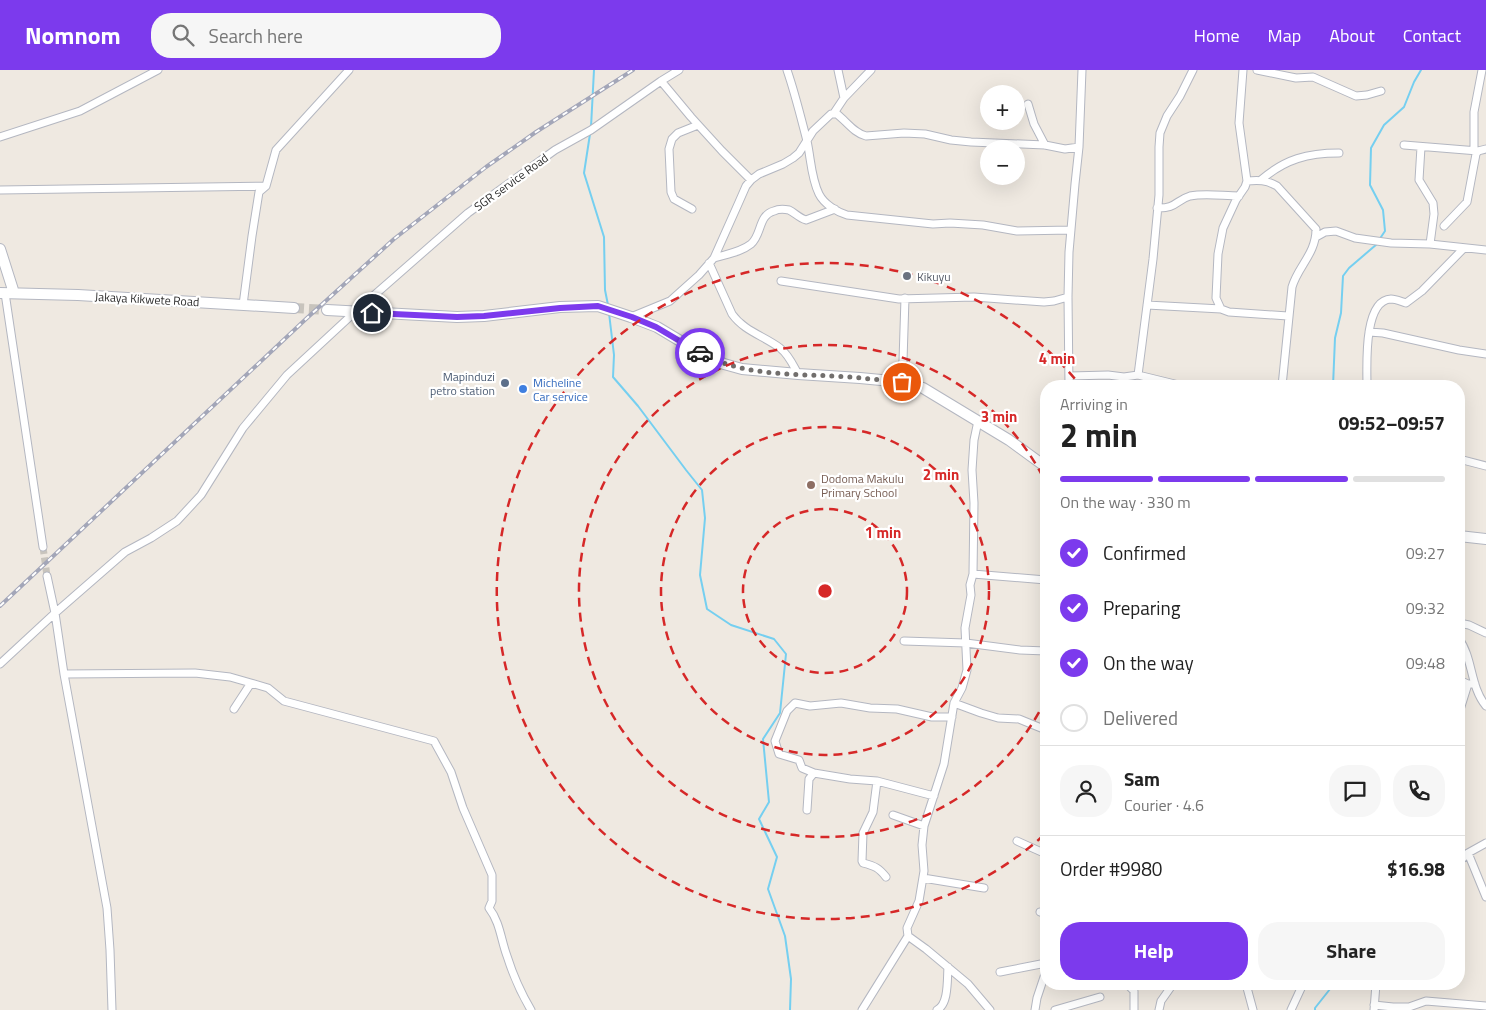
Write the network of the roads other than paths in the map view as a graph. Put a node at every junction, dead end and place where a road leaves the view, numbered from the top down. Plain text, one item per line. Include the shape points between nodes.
1 (158, 70) edge
2 (349, 70) edge
3 (679, 70) edge
4 (787, 70) edge
5 (838, 70) edge
6 (870, 70) edge
7 (1082, 70) edge
8 (1193, 70) edge
9 (1242, 70) edge
10 (1256, 70) edge
11 (1482, 70) edge
12 (660, 81) junction
13 (1381, 91) dead end
14 (844, 98) junction
15 (1028, 104) dead end
16 (834, 113) junction
17 (698, 125) junction
18 (0, 137) edge
19 (807, 141) junction
20 (1045, 145) junction
21 (1404, 145) dead end
22 (1079, 147) junction
23 (1421, 147) junction
24 (1480, 150) edge
25 (1339, 153) dead end
26 (751, 180) junction
27 (1262, 180) junction
28 (1247, 181) junction
29 (266, 186) junction
30 (0, 190) edge
31 (1238, 196) junction
32 (1158, 208) junction
33 (692, 209) dead end
34 (835, 209) junction
35 (1444, 226) dead end
36 (1071, 230) junction
37 (1316, 237) junction
38 (1430, 244) junction
39 (1464, 248) junction
40 (0, 249) edge
41 (1486, 250) edge
42 (712, 260) junction
43 (781, 281) dead end
44 (6, 293) edge
45 (1068, 297) junction
46 (905, 298) junction
47 (243, 305) junction
48 (1148, 305) junction
49 (294, 308) tunnel mouth
50 (1221, 309) junction
51 (327, 310) tunnel mouth
52 (356, 312) junction
53 (1288, 316) junction
54 (632, 317) junction
55 (1369, 332) junction
56 (1486, 354) edge
57 (798, 374) junction
58 (1138, 375) junction
59 (1070, 376) junction
60 (1070, 380) edge
61 (1158, 380) edge
62 (1283, 380) edge
63 (1367, 380) edge
64 (894, 381) junction
65 (978, 421) junction
66 (1465, 461) edge
67 (1040, 463) edge
68 (1486, 466) edge
69 (1465, 537) edge
70 (1486, 539) edge
71 (43, 547) tunnel mouth
72 (972, 574) junction
73 (47, 576) tunnel mouth
74 (1040, 580) edge
75 (55, 612) junction
76 (1465, 625) edge
77 (1486, 633) edge
78 (904, 641) dead end
79 (966, 644) junction
80 (1465, 649) edge
81 (1040, 651) edge
82 (0, 664) edge
83 (64, 674) junction
84 (1465, 682) edge
85 (252, 683) junction
86 (1472, 684) junction
87 (1465, 700) edge
88 (954, 703) junction
89 (1486, 706) edge
90 (234, 709) dead end
91 (952, 717) junction
92 (1040, 728) edge
93 (814, 773) junction
94 (877, 781) junction
95 (934, 796) junction
96 (807, 810) dead end
97 (893, 815) dead end
98 (924, 826) junction
99 (1017, 841) dead end
100 (1486, 843) edge
101 (1040, 850) edge
102 (1468, 853) junction
103 (1465, 856) edge
104 (886, 877) dead end
105 (923, 878) junction
106 (984, 888) dead end
107 (1486, 897) edge
108 (908, 936) junction
109 (1040, 964) edge
110 (948, 967) junction
111 (1000, 972) dead end
112 (1040, 989) edge
113 (1133, 990) edge
114 (1168, 990) edge
115 (1248, 990) edge
116 (1300, 990) edge
117 (1376, 990) edge
118 (1100, 997) dead end
119 (1486, 1006) edge
120 (1374, 1008) edge
121 (111, 1010) edge
122 (531, 1010) edge
123 (862, 1010) edge
124 (937, 1010) edge
125 (990, 1010) edge
126 (1035, 1010) edge
127 (1055, 1010) edge
128 (1134, 1010) edge
129 (1159, 1010) edge
130 (1253, 1010) edge
131 (1291, 1010) edge

1 - 18 street via 80,111
2 - 29 street via 276,150
3 - 12 street, SGR service Road
4 - 19 street
5 - 14 street
6 - 14 street
7 - 22 street
8 - 32 street via 1160,133
9 - 28 street via 1239,123
10 - 13 street via 1296,78 1313,77 1356,96
11 - 24 street via 1474,112
12 - 17 street
12 - 52 street, SGR service Road via 591,130 555,150 468,213
14 - 16 street
15 - 20 street
16 - 19 street via 813,131
16 - 20 street via 860,135 866,136 904,133 971,142
17 - 26 street
17 - 33 street via 678,133 669,148 671,192 674,199
19 - 26 street via 793,158
19 - 34 street via 814,181 824,201
20 - 22 street
21 - 23 street
22 - 36 street
23 - 24 street
23 - 38 street via 1419,180 1433,202
24 - 35 street via 1474,160 1467,202
25 - 27 street via 1310,154 1280,166
26 - 42 street
27 - 28 street
27 - 37 street via 1277,186 1316,229
28 - 31 street
29 - 30 street
29 - 47 street via 259,192
31 - 32 street via 1189,196 1168,209
31 - 50 street via 1223,228 1218,254 1216,298
32 - 48 street
34 - 36 street via 847,215 933,224 983,225 1017,231
34 - 42 street via 806,220 790,210 770,212 762,219 756,240 749,246
36 - 45 street
37 - 38 street via 1336,231 1373,241
37 - 53 street via 1311,253 1294,281
38 - 39 street
39 - 41 street
39 - 55 street via 1406,303 1391,299 1381,303
40 - 44 main road
42 - 54 street via 670,301
42 - 57 street via 736,320 781,349
43 - 46 street
44 - 47 main road, Jakaya Kikwete Road
44 - 71 street
45 - 46 street via 1044,302
45 - 59 street
46 - 64 street via 903,361
47 - 49 main road, Jakaya Kikwete Road
48 - 50 street
48 - 58 street
50 - 53 street via 1244,314
51 - 52 main road
52 - 54 main road via 457,317 598,306
52 - 75 street, SGR service Road via 288,375 243,428 201,495 177,520 125,552
53 - 62 street
54 - 57 main road via 724,364 742,369
55 - 56 street
55 - 63 street
57 - 64 main road
58 - 59 street
58 - 61 street
59 - 60 street
64 - 65 main road via 923,388
65 - 67 main road
65 - 72 street via 972,470
66 - 68 street
69 - 70 main road
72 - 74 street
72 - 79 street
73 - 75 street
75 - 82 street, SGR service Road
75 - 83 street
76 - 77 street
78 - 79 street
79 - 81 street
79 - 88 street via 967,670
80 - 86 street
83 - 85 street via 196,673
83 - 121 street via 107,908
84 - 86 street
85 - 90 street
85 - 122 street via 268,688 284,701 434,741 451,772 492,876 489,908 498,923 512,970
86 - 87 street
86 - 89 street
88 - 91 street
88 - 92 street
91 - 93 street via 932,717 897,709 841,703 810,706 795,703 787,711 775,741 779,754 799,760 802,768
91 - 95 street via 944,764
93 - 94 street
93 - 96 street via 809,779
94 - 95 street
94 - 104 street via 873,812 862,833 862,861 880,869
95 - 98 street
97 - 98 street
98 - 105 street
99 - 101 street
100 - 102 street
102 - 103 street
102 - 107 street
105 - 106 street
105 - 108 street via 919,902 907,928
108 - 110 street
108 - 123 street
109 - 111 street
110 - 124 street via 946,1000
110 - 125 street
112 - 126 street
113 - 128 street
114 - 129 street
115 - 130 street
116 - 131 street
117 - 120 street
118 - 127 street
119 - 120 street via 1426,1001 1409,1007

